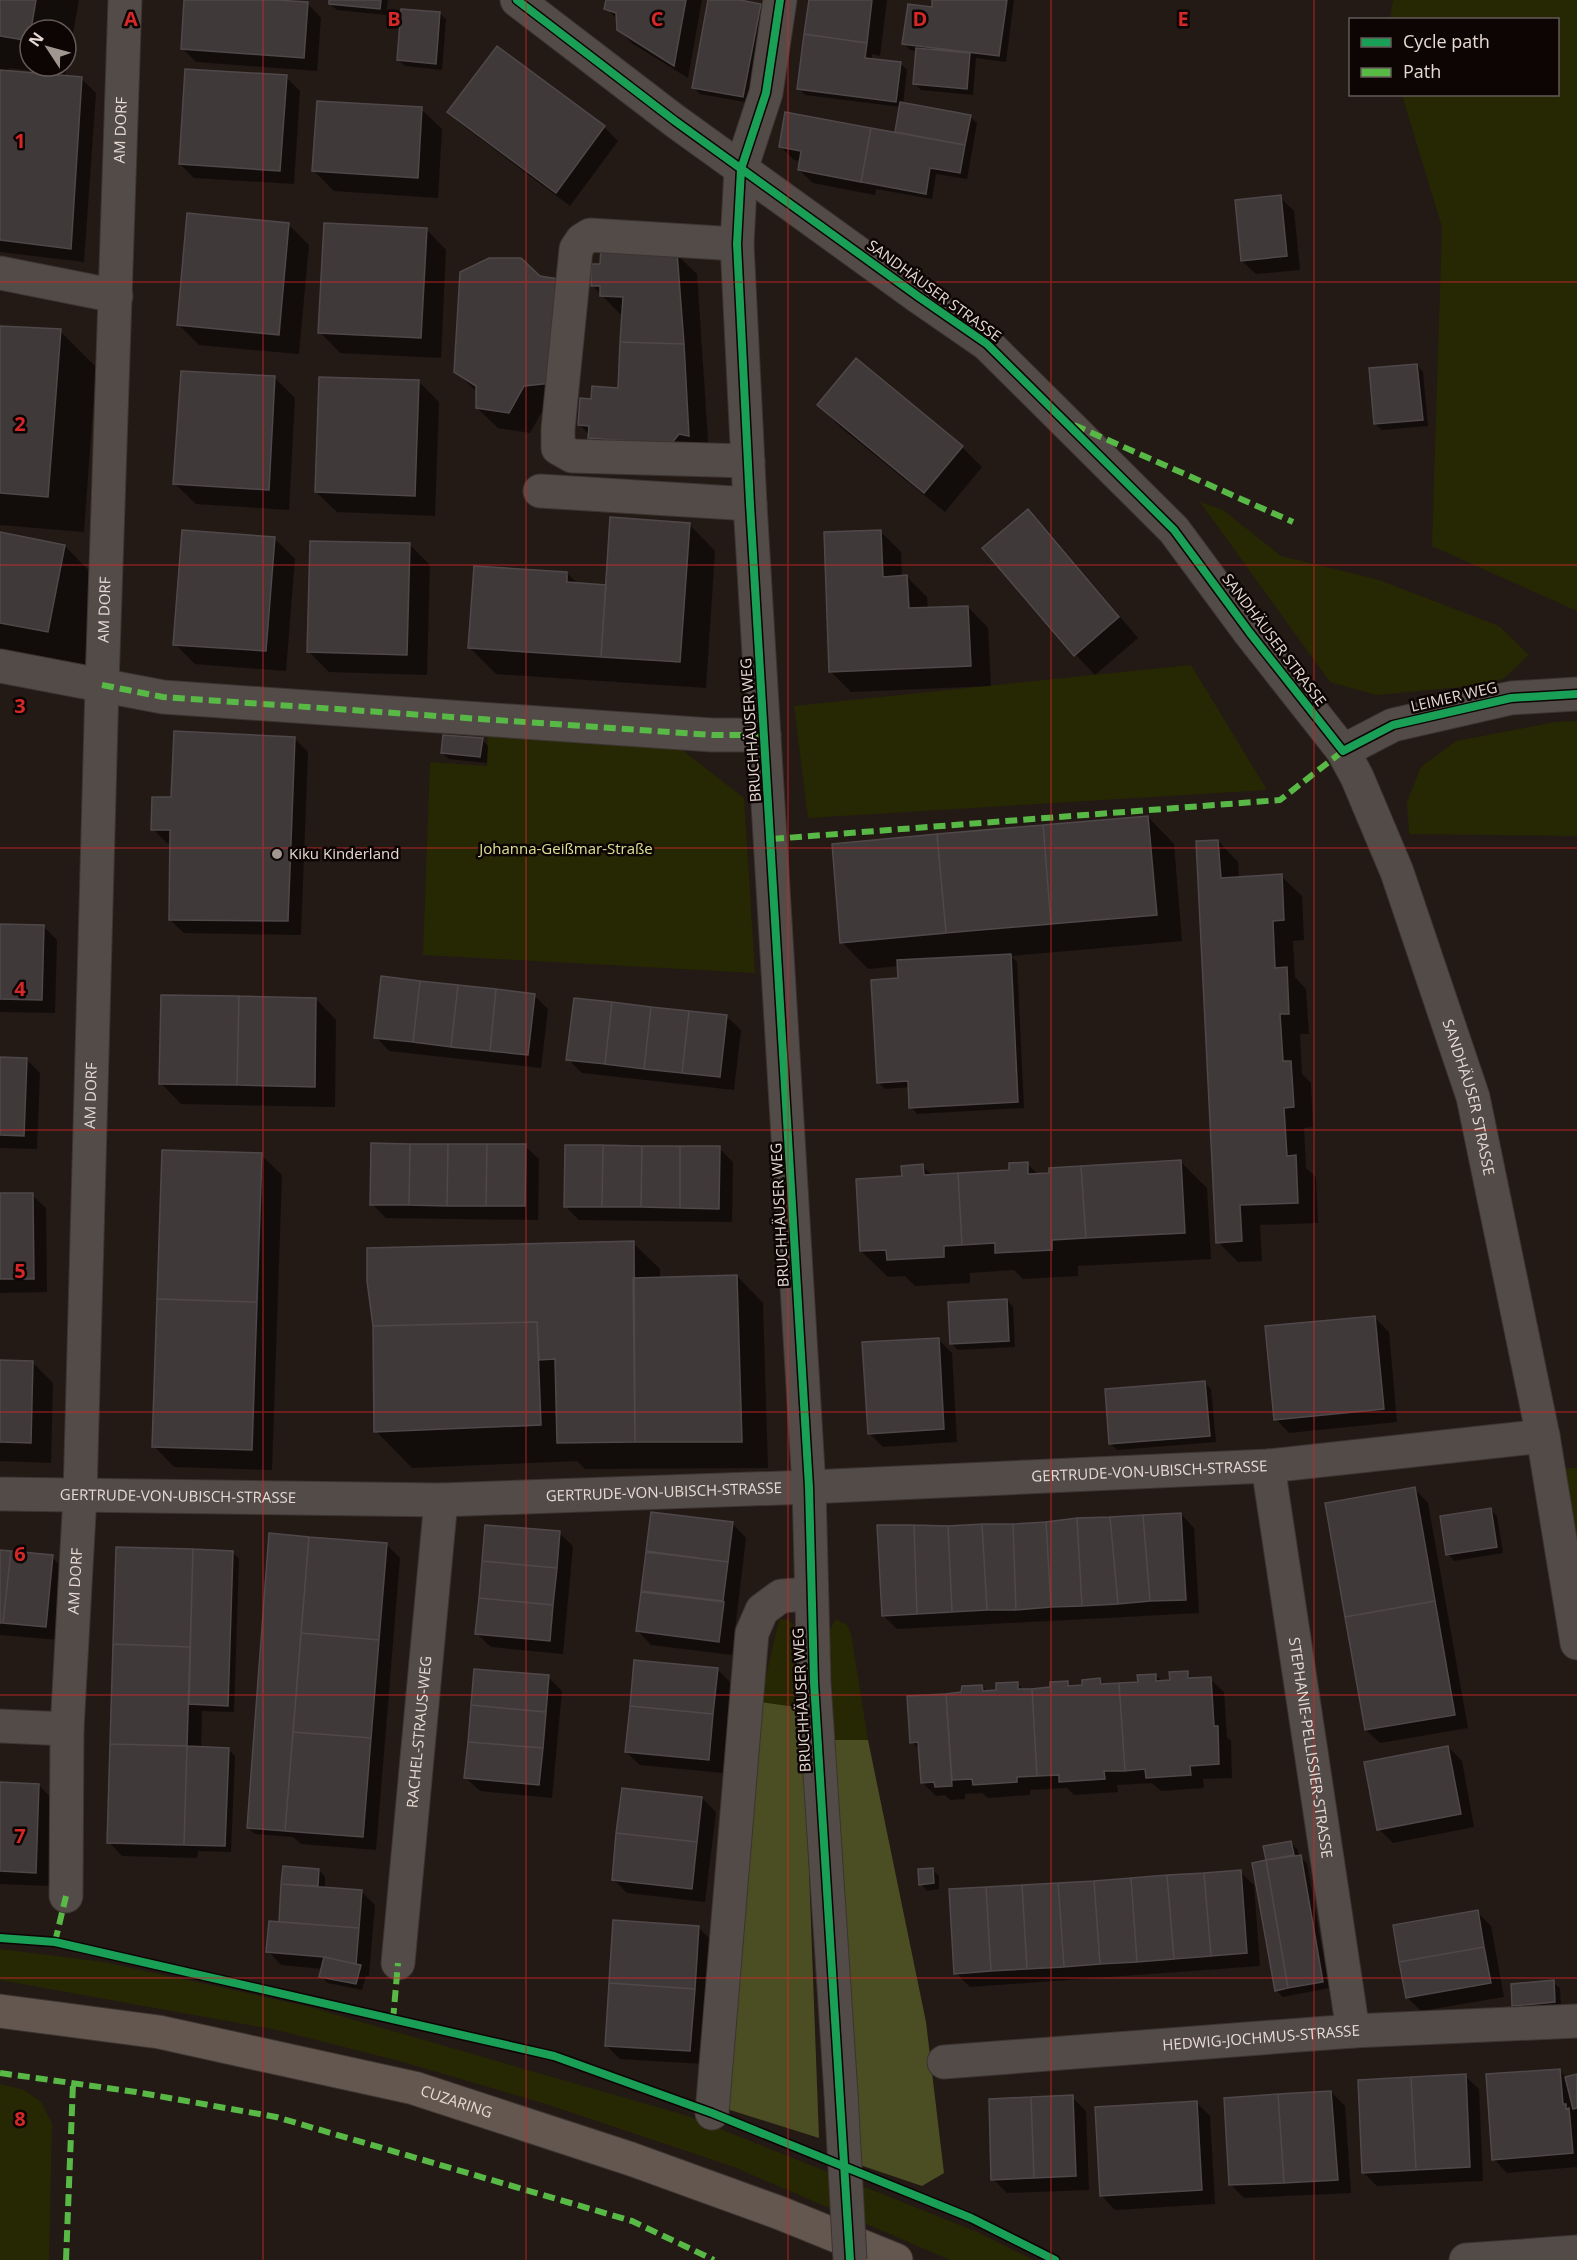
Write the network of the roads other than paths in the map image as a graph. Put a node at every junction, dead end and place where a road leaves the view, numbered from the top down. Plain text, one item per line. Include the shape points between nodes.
1 (125, 0) edge
2 (517, 0) edge
3 (780, 0) edge
4 (741, 169) junction
5 (737, 244) junction
6 (0, 273) edge
7 (116, 296) junction
8 (748, 461) junction
9 (540, 491) dead end
10 (750, 504) junction
11 (0, 666) edge
12 (102, 685) junction
13 (1577, 694) edge
14 (764, 735) junction
15 (1342, 751) junction
16 (1543, 1436) junction
17 (1268, 1466) junction
18 (809, 1487) junction
19 (0, 1494) edge
20 (80, 1496) junction
21 (441, 1500) junction
22 (810, 1594) junction
23 (1577, 1643) edge
24 (0, 1726) edge
25 (67, 1729) junction
26 (66, 1896) dead end
27 (398, 1963) dead end
28 (0, 2011) edge
29 (1577, 2021) edge
30 (1353, 2031) junction
31 (944, 2062) dead end
32 (712, 2113) dead end
33 (1577, 2252) edge
34 (850, 2260) edge
35 (896, 2260) edge
36 (1467, 2260) edge

1 - 7 street, AM DORF
2 - 4 street, SANDHÄUSER STRASSE
3 - 4 street, BRUCHHÄUSER WEG via 766,93
4 - 5 street, BRUCHHÄUSER WEG
4 - 15 street, SANDHÄUSER STRASSE via 987,344 1174,530
5 - 8 street, BRUCHHÄUSER WEG
5 - 8 street via 590,235 582,240 576,249 558,448 572,456
6 - 7 street
7 - 12 street, AM DORF
8 - 10 street, BRUCHHÄUSER WEG
9 - 10 street
10 - 14 street, BRUCHHÄUSER WEG
11 - 12 street
12 - 14 street via 163,697 712,735
12 - 20 street, AM DORF
13 - 15 street, LEIMER WEG via 1511,698 1393,725
14 - 18 street, BRUCHHÄUSER WEG
15 - 16 street, SANDHÄUSER STRASSE via 1397,872 1473,1097
16 - 17 street, GERTRUDE-VON-UBISCH-STRASSE
16 - 23 street, SANDHÄUSER STRASSE
17 - 18 street, GERTRUDE-VON-UBISCH-STRASSE
17 - 30 street, STEPHANIE-PELLISSIER-STRASSE
18 - 21 street, GERTRUDE-VON-UBISCH-STRASSE
18 - 22 street, BRUCHHÄUSER WEG
19 - 20 street, GERTRUDE-VON-UBISCH-STRASSE
20 - 21 street, GERTRUDE-VON-UBISCH-STRASSE
20 - 25 street, AM DORF
21 - 27 street, RACHEL-STRAUS-WEG
22 - 32 street via 782,1596 762,1610 752,1633
22 - 34 street, BRUCHHÄUSER WEG, bridge
24 - 25 street
25 - 26 street, AM DORF
28 - 35 main road, CUZARING via 159,2032 414,2088 642,2163
29 - 30 street, HEDWIG-JOCHMUS-STRASSE
30 - 31 street, HEDWIG-JOCHMUS-STRASSE
33 - 36 street

